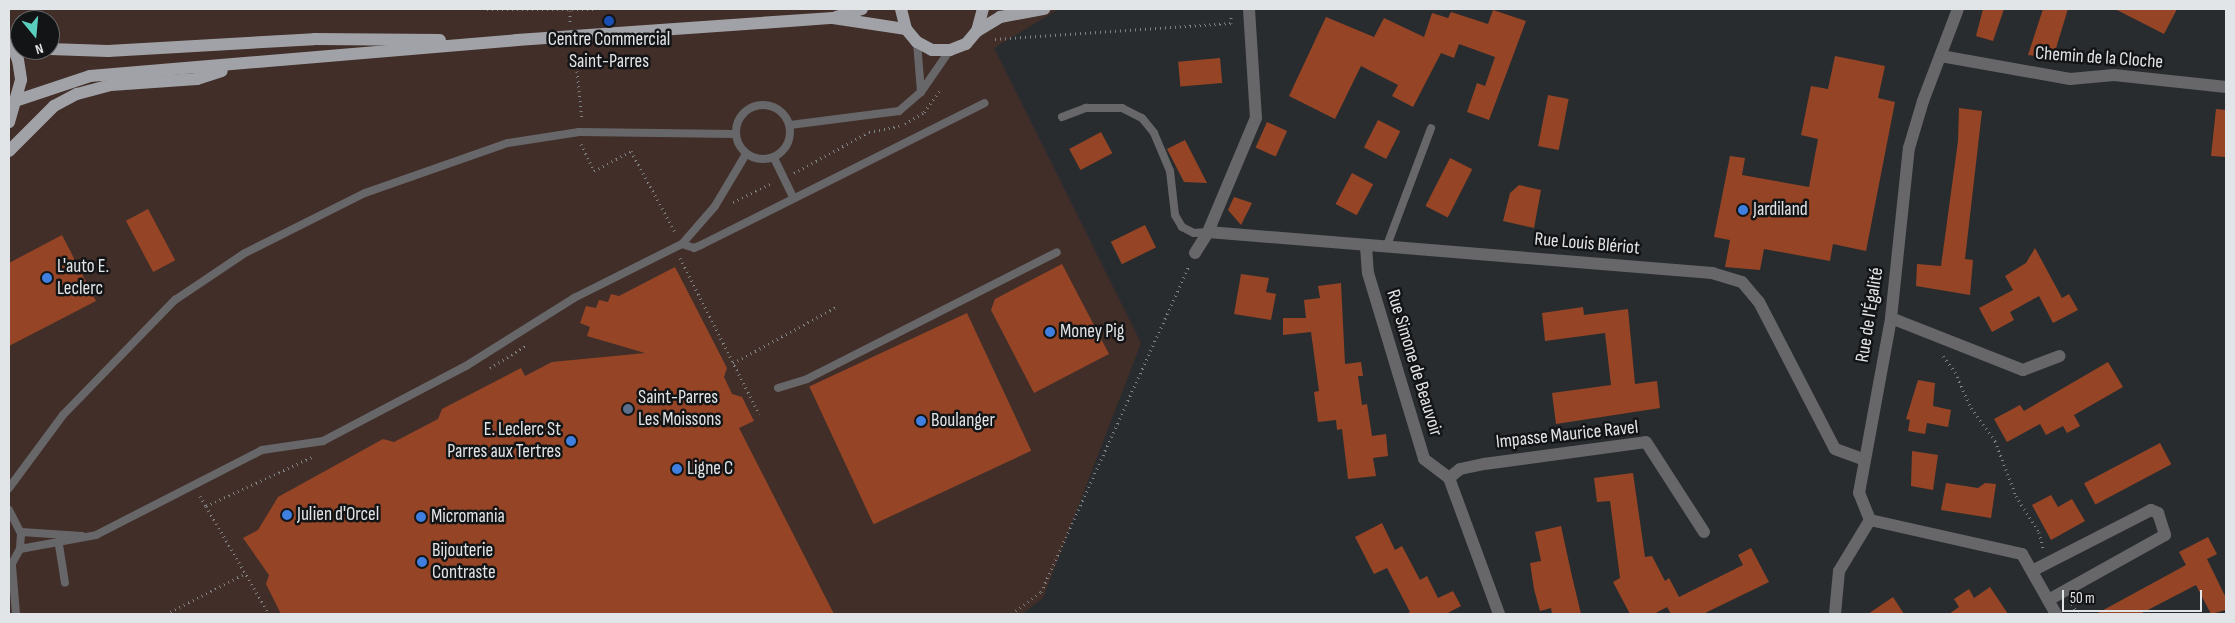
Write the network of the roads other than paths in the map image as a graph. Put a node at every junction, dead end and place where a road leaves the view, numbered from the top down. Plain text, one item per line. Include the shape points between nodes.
1 (862, 9) edge
2 (902, 9) edge
3 (983, 9) edge
4 (1044, 9) edge
5 (1250, 9) edge
6 (1956, 11) edge
7 (833, 18) junction
8 (906, 29) junction
9 (982, 35) junction
10 (517, 40) junction
11 (917, 42) junction
12 (60, 48) edge
13 (950, 50) junction
14 (1942, 56) junction
15 (18, 60) edge
16 (242, 65) junction
17 (2226, 87) edge
18 (921, 92) junction
19 (18, 100) junction
20 (984, 103) dead end
21 (1062, 117) dead end
22 (9, 122) edge
23 (790, 125) junction
24 (1431, 128) dead end
25 (735, 134) junction
26 (9, 151) edge
27 (746, 154) junction
28 (774, 158) junction
29 (793, 197) junction
30 (1208, 232) junction
31 (680, 245) junction
32 (1366, 246) junction
33 (1386, 248) junction
34 (1057, 252) dead end
35 (1195, 253) road end
36 (1891, 318) junction
37 (2059, 356) dead end
38 (778, 388) dead end
39 (1863, 459) junction
40 (1449, 478) junction
41 (9, 488) edge
42 (9, 510) edge
43 (1870, 520) junction
44 (21, 532) junction
45 (1704, 532) dead end
46 (96, 535) junction
47 (59, 545) junction
48 (20, 549) junction
49 (10, 567) edge
50 (2032, 571) junction
51 (65, 582) dead end
52 (2048, 600) junction
53 (9, 608) edge
54 (16, 614) edge
55 (1499, 614) edge
56 (1835, 614) edge
57 (2056, 614) edge

1 - 7 main road
2 - 8 main road
3 - 9 main road
4 - 9 main road via 1000,17
5 - 30 street via 1256,118
6 - 14 street, Rue de l'Égalité
7 - 8 main road
7 - 10 main road
8 - 11 main road
9 - 13 main road
10 - 12 main road via 314,39 127,50
10 - 16 main road
11 - 13 main road via 932,50
11 - 18 lane
13 - 18 lane
14 - 17 street, Chemin de la Cloche via 2070,79 2114,75
14 - 36 street, Rue de l'Égalité via 1909,148
15 - 19 main road
16 - 19 main road via 90,76
16 - 26 main road via 198,79 111,86 77,94 54,106
18 - 23 lane via 899,111
19 - 22 main road
20 - 29 lane
21 - 30 lane via 1086,108 1122,108 1142,118 1154,133 1170,171 1175,215 1188,230
23 - 25 lane via 775,107 757,105 743,113
23 - 28 lane via 788,144
24 - 33 lane
25 - 27 lane
25 - 41 lane via 578,132 508,143 418,172 245,253 175,300 63,415
27 - 28 lane via 764,160
27 - 31 lane via 715,206
28 - 29 lane
29 - 31 lane via 692,247
30 - 32 street, Rue Louis Blériot
30 - 35 street
31 - 46 lane via 574,298 466,366 323,441 262,450
32 - 33 street, Rue Louis Blériot
32 - 40 street, Rue Simone de Beauvoir via 1368,274 1424,459
33 - 39 street, Rue Louis Blériot via 1712,273 1742,282 1759,302 1835,448
34 - 38 lane via 807,379
36 - 37 street via 2023,370
36 - 39 street, Rue de l'Égalité
39 - 43 street, Rue de l'Égalité via 1859,493
40 - 45 street, Impasse Maurice Ravel via 1460,469 1484,464 1646,442
40 - 55 street
42 - 44 lane
43 - 50 street via 2022,554
43 - 56 street via 1839,571
44 - 46 lane
44 - 48 lane
46 - 47 lane
47 - 48 lane
47 - 51 lane
48 - 49 lane
49 - 54 lane
50 - 52 street
50 - 52 street via 2151,510 2158,513 2165,535
52 - 57 street
53 - 54 lane

